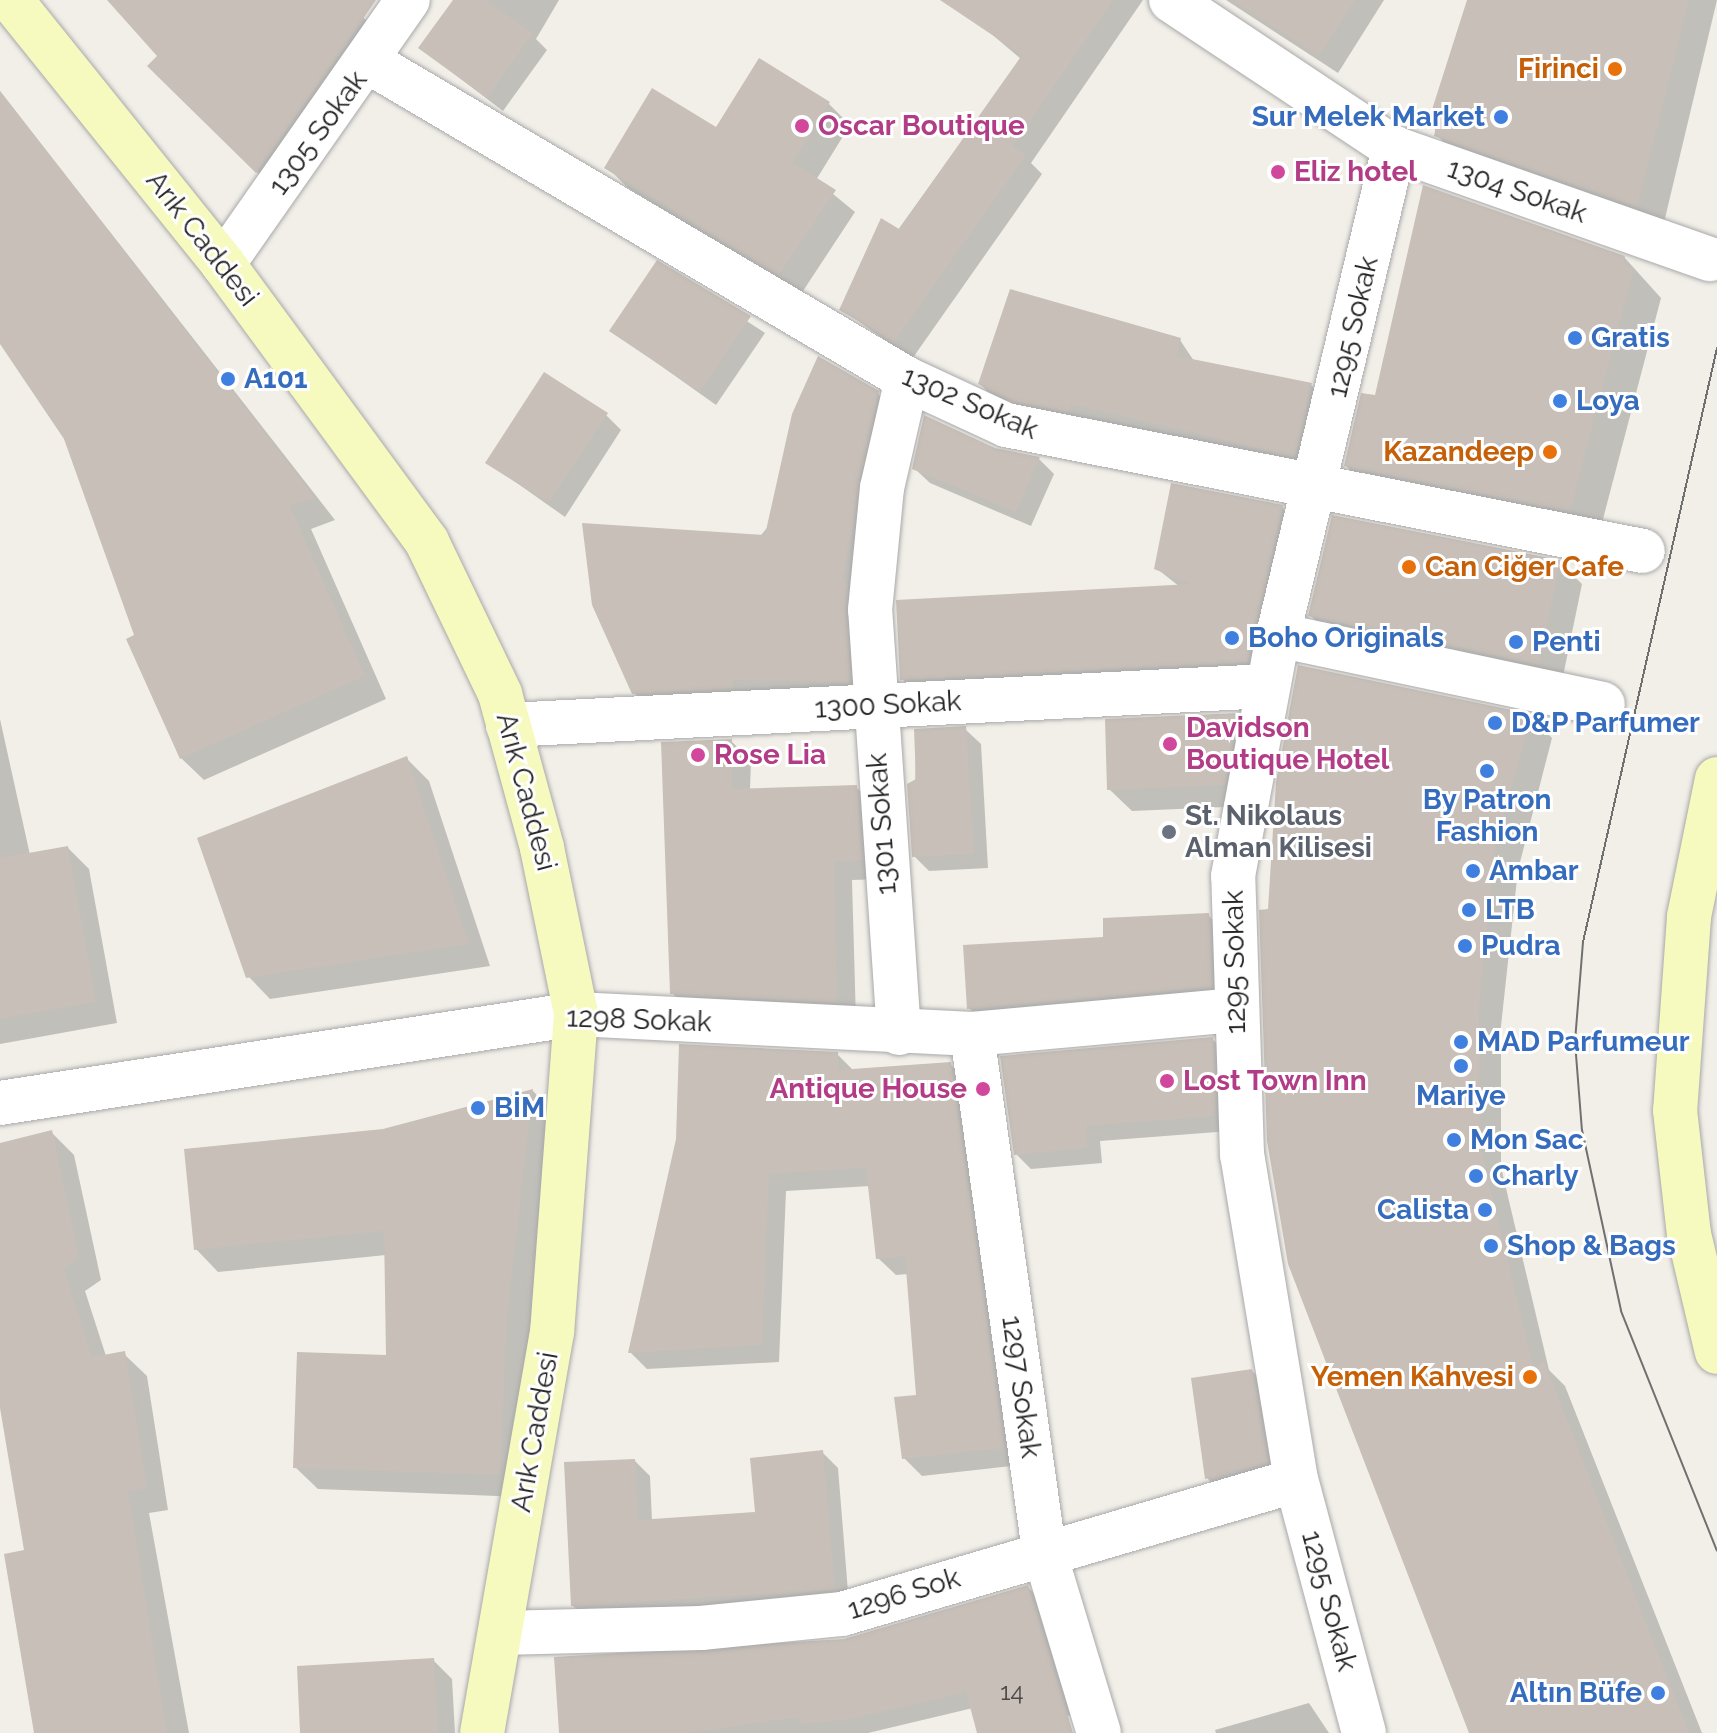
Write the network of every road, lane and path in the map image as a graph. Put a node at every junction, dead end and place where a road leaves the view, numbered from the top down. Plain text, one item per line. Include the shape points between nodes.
1 (11, 0) edge
2 (408, 0) edge
3 (1171, 0) edge
4 (369, 62) junction
5 (1394, 148) junction
6 (1710, 259) dead end
7 (223, 264) junction
8 (907, 379) junction
9 (1315, 490) junction
10 (1643, 551) dead end
11 (1278, 635) junction
12 (1267, 686) junction
13 (1603, 704) dead end
14 (873, 706) junction
15 (508, 725) junction
16 (1717, 779) edge
17 (1234, 1010) junction
18 (576, 1014) junction
19 (899, 1033) junction
20 (972, 1034) junction
21 (0, 1103) edge
22 (1717, 1352) edge
23 (1296, 1480) junction
24 (1044, 1551) junction
25 (500, 1633) junction
26 (482, 1733) edge
27 (1099, 1733) edge
28 (1364, 1733) edge

1 - 7 street, Arık Caddesi
2 - 4 street, 1305 Sokak
3 - 5 street, 1304 Sokak
4 - 7 street, 1305 Sokak
4 - 8 street, 1302 Sokak
5 - 6 street, 1304 Sokak
5 - 9 street, 1295 Sokak
7 - 15 street, Arık Caddesi via 427,542
8 - 9 street, 1302 Sokak via 1006,425 1076,444
8 - 14 street, 1301 Sokak via 882,488 870,610
9 - 10 street, 1302 Sokak
9 - 11 street, 1295 Sokak
11 - 12 street, 1295 Sokak
11 - 13 street
12 - 14 street, 1300 Sokak
12 - 17 street, 1295 Sokak via 1233,876
14 - 15 street, 1300 Sokak
14 - 19 street, 1301 Sokak
15 - 18 street, Arık Caddesi
16 - 22 street via 1689,917 1675,1110 1689,1234
17 - 20 street, 1298 Sokak
17 - 23 street, 1295 Sokak via 1242,1155
18 - 19 street, 1298 Sokak
18 - 21 street, 1298 Sokak
18 - 25 street, Arık Caddesi via 552,1332
19 - 20 street, 1298 Sokak
20 - 24 street, 1297 Sokak
23 - 24 street, 1296 Sok
23 - 28 street, 1295 Sokak
24 - 25 street, 1296 Sok via 842,1614 701,1628
24 - 27 street, 1297 Sokak
25 - 26 street, Arık Caddesi

